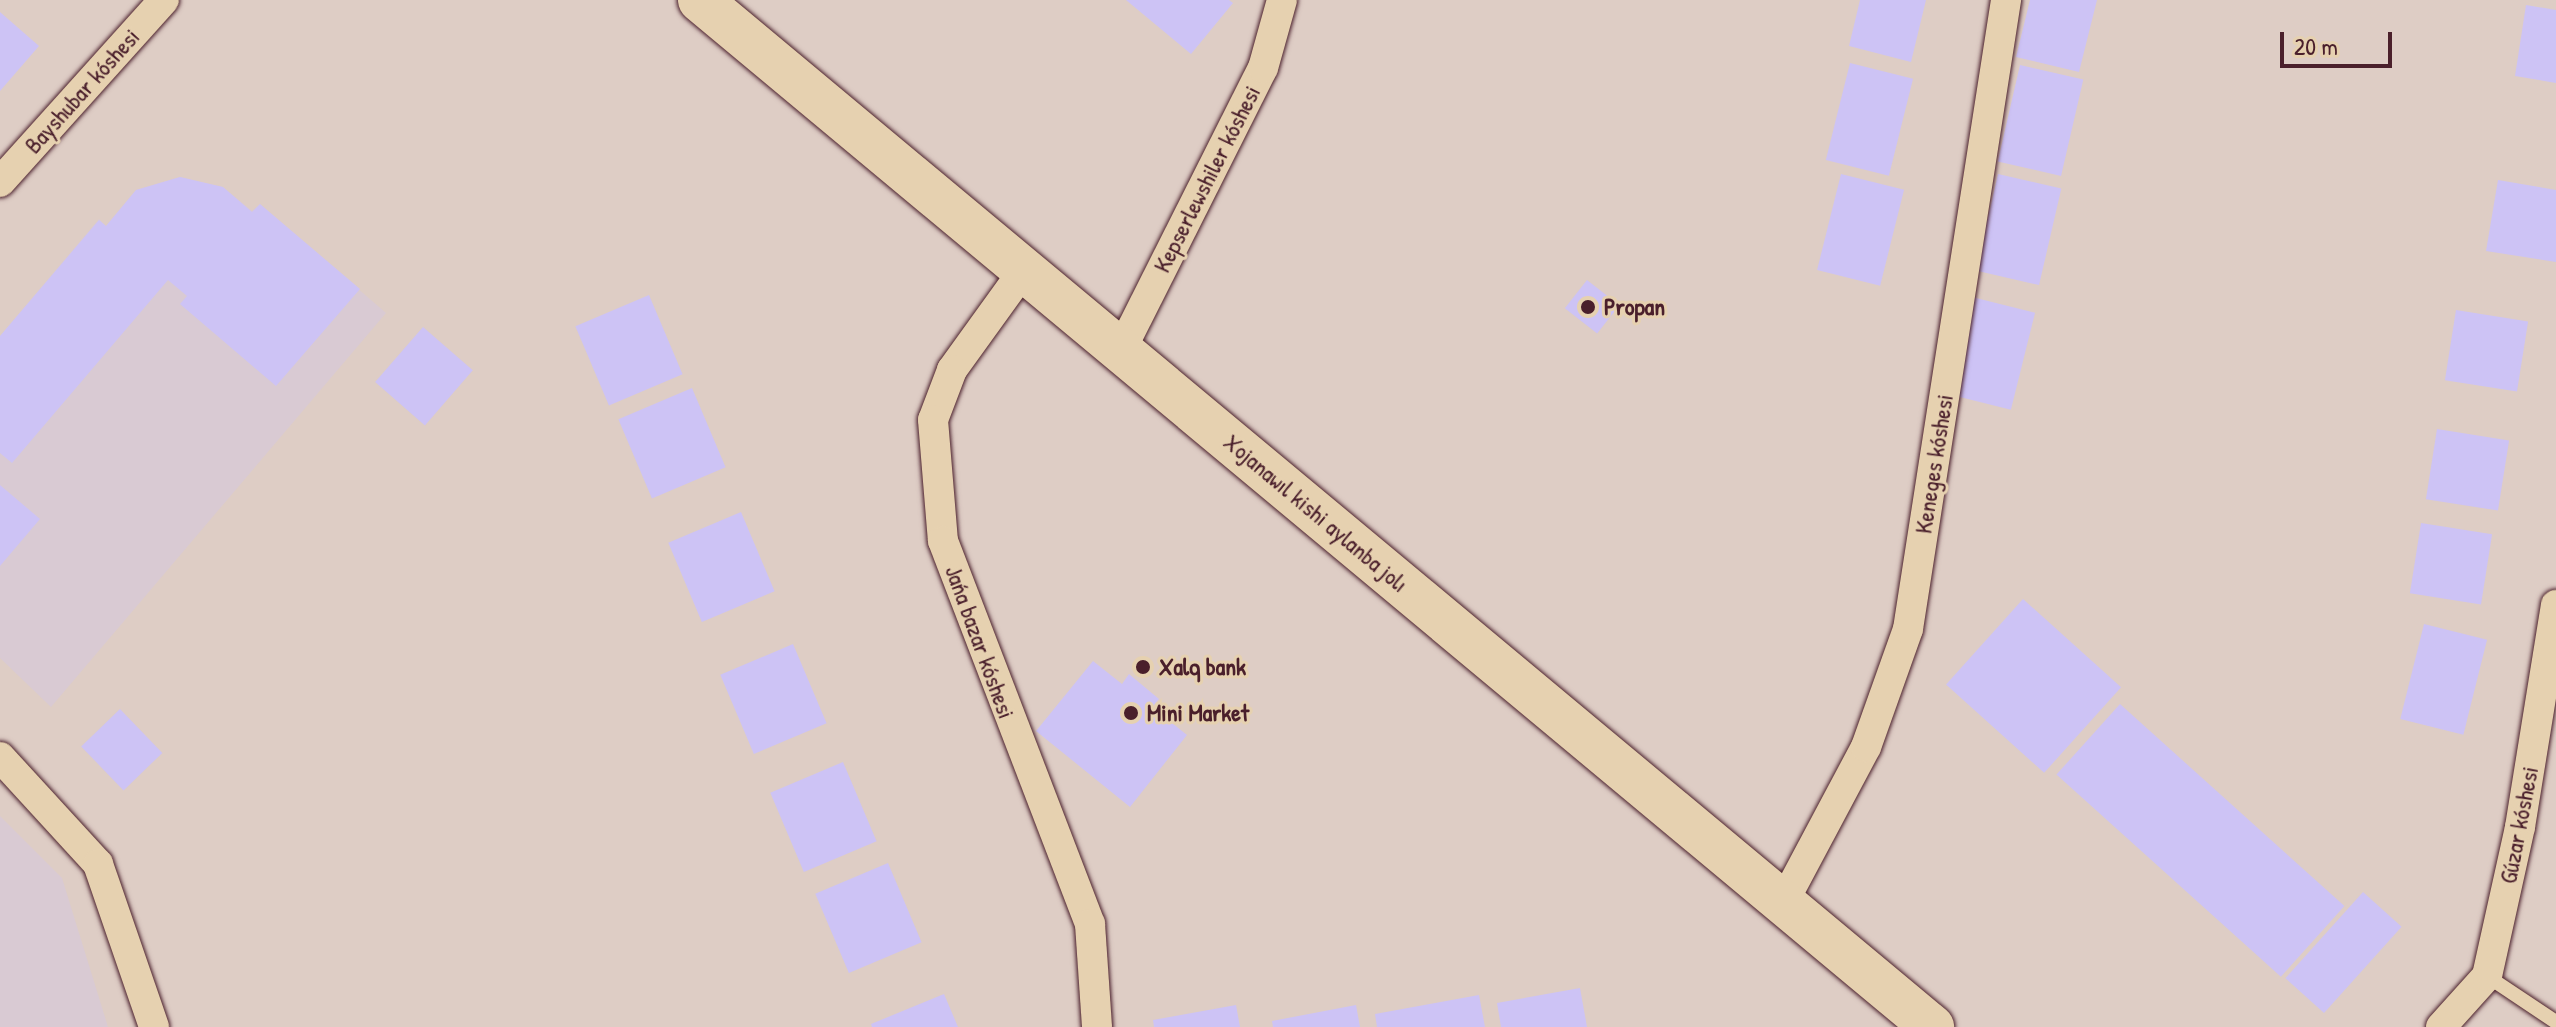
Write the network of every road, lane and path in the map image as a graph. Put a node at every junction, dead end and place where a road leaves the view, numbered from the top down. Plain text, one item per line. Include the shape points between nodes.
1 (164, 0) edge
2 (700, 0) edge
3 (1282, 0) edge
4 (2006, 0) edge
5 (0, 182) edge
6 (1024, 270) junction
7 (1120, 352) junction
8 (2556, 605) edge
9 (0, 757) edge
10 (1783, 903) junction
11 (2487, 976) junction
12 (2556, 1022) edge
13 (154, 1027) edge
14 (1097, 1027) edge
15 (1932, 1027) edge
16 (2441, 1027) edge

1 - 5 street, Bayshubar kóshesi
2 - 6 main road, Xojanawıl kishi aylanba jolı
3 - 7 street, Kepserlewshiler kóshesi via 1263,68
4 - 10 street, Keneges kóshesi via 1908,629 1866,747
6 - 7 main road, Xojanawıl kishi aylanba jolı
6 - 14 street, Jańa bazar kóshesi via 952,370 933,420 943,541 1090,924
7 - 10 main road, Xojanawıl kishi aylanba jolı
8 - 11 street, Gúzar kóshesi via 2520,827
9 - 13 street via 98,864
10 - 15 main road, Xojanawıl kishi aylanba jolı
11 - 12 lane
11 - 16 street, Gúzar kóshesi

